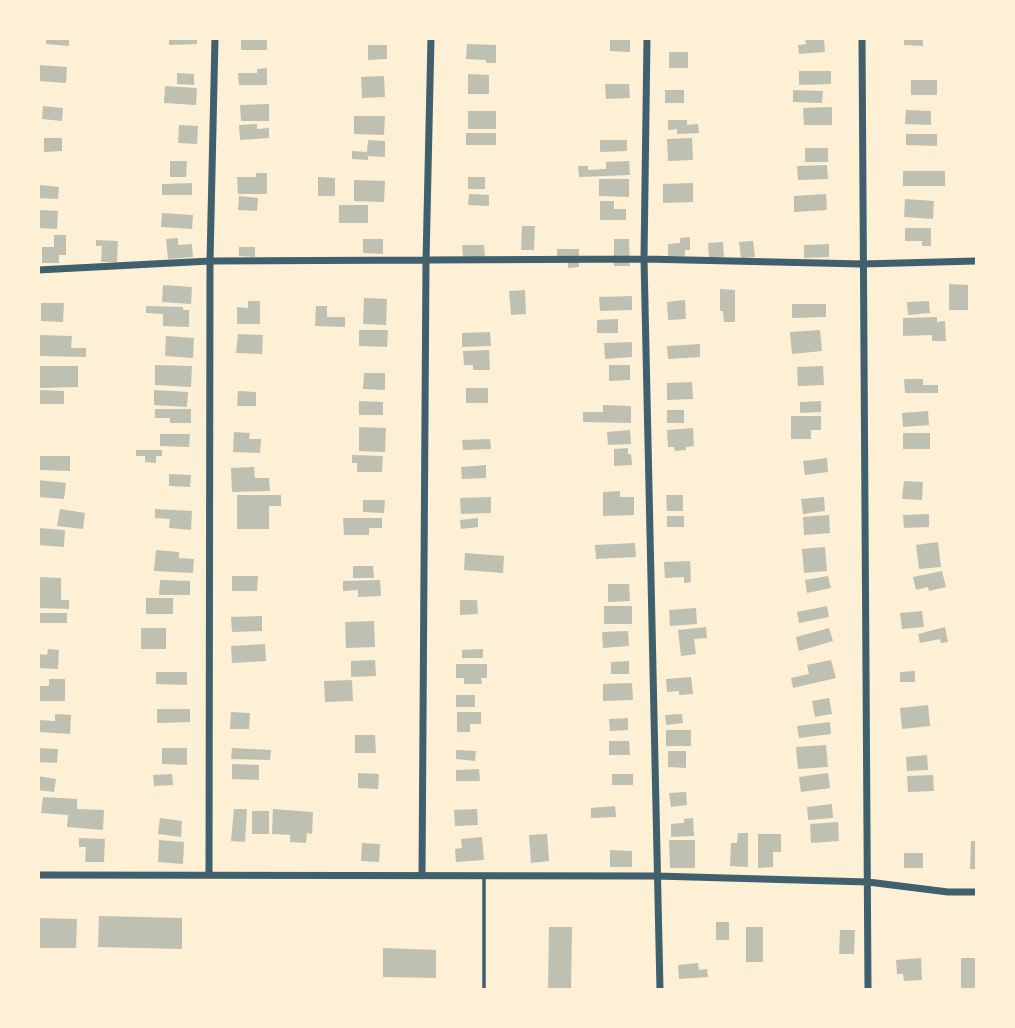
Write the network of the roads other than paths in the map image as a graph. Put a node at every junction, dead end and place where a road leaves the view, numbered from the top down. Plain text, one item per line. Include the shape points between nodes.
1 (215, 38) edge
2 (431, 38) edge
3 (647, 38) edge
4 (862, 38) edge
5 (644, 259) junction
6 (210, 261) junction
7 (426, 261) junction
8 (976, 261) edge
9 (862, 264) junction
10 (38, 270) edge
11 (38, 875) edge
12 (209, 875) junction
13 (422, 875) junction
14 (485, 876) junction
15 (656, 876) junction
16 (868, 882) junction
17 (976, 892) edge
18 (484, 989) edge
19 (660, 989) edge
20 (868, 989) edge

1 - 6 street
2 - 7 street
3 - 5 street
4 - 9 street
5 - 7 street
5 - 9 street
5 - 15 street
6 - 7 street
6 - 10 street
6 - 12 street
7 - 13 street
8 - 9 street
9 - 16 street
11 - 12 street
12 - 13 street
13 - 14 street
14 - 15 street
14 - 18 lane
15 - 16 street
15 - 19 street
16 - 17 street
16 - 20 street

